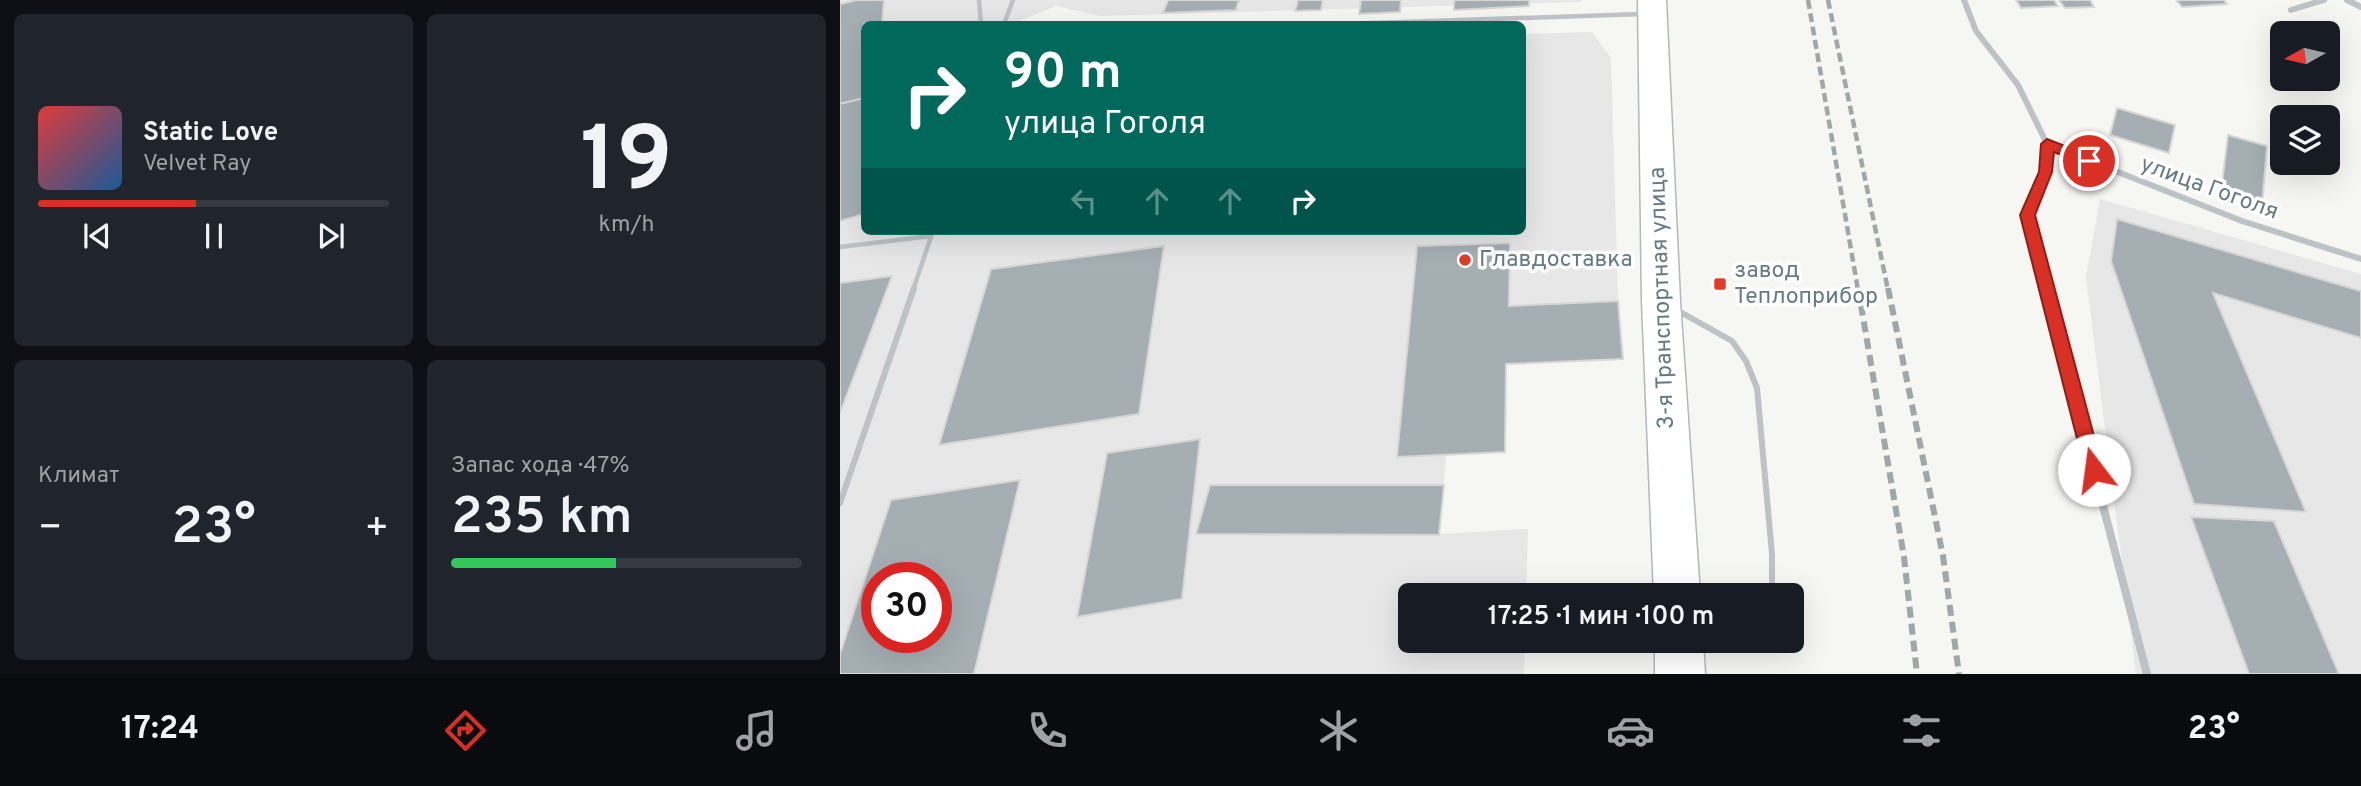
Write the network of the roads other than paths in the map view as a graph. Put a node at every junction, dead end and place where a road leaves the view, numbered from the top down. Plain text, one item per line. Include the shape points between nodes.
1 (979, 0) edge
2 (1013, 0) edge
3 (1964, 0) edge
4 (2324, 0) edge
5 (2347, 0) edge
6 (1652, 7) edge
7 (2361, 7) edge
8 (2291, 10) dead end
9 (981, 21) edge
10 (1005, 21) edge
11 (1397, 21) edge
12 (2047, 144) junction
13 (919, 235) edge
14 (931, 235) edge
15 (840, 247) edge
16 (2361, 259) edge
17 (1661, 302) junction
18 (840, 503) edge
19 (1676, 583) edge
20 (1772, 583) edge
21 (1679, 653) edge
22 (1680, 674) edge
23 (2147, 674) edge

1 - 9 lane
2 - 10 lane
3 - 12 street via 1976,31 2018,85
4 - 8 street
5 - 7 street
6 - 11 lane
6 - 17 street, 3-я Транспортная улица
12 - 16 street, улица Гоголя via 2320,248
12 - 23 street via 2046,172 2027,215
13 - 15 lane
14 - 18 lane
17 - 19 street, 3-я Транспортная улица
17 - 20 lane via 1732,341 1757,388
21 - 22 street

